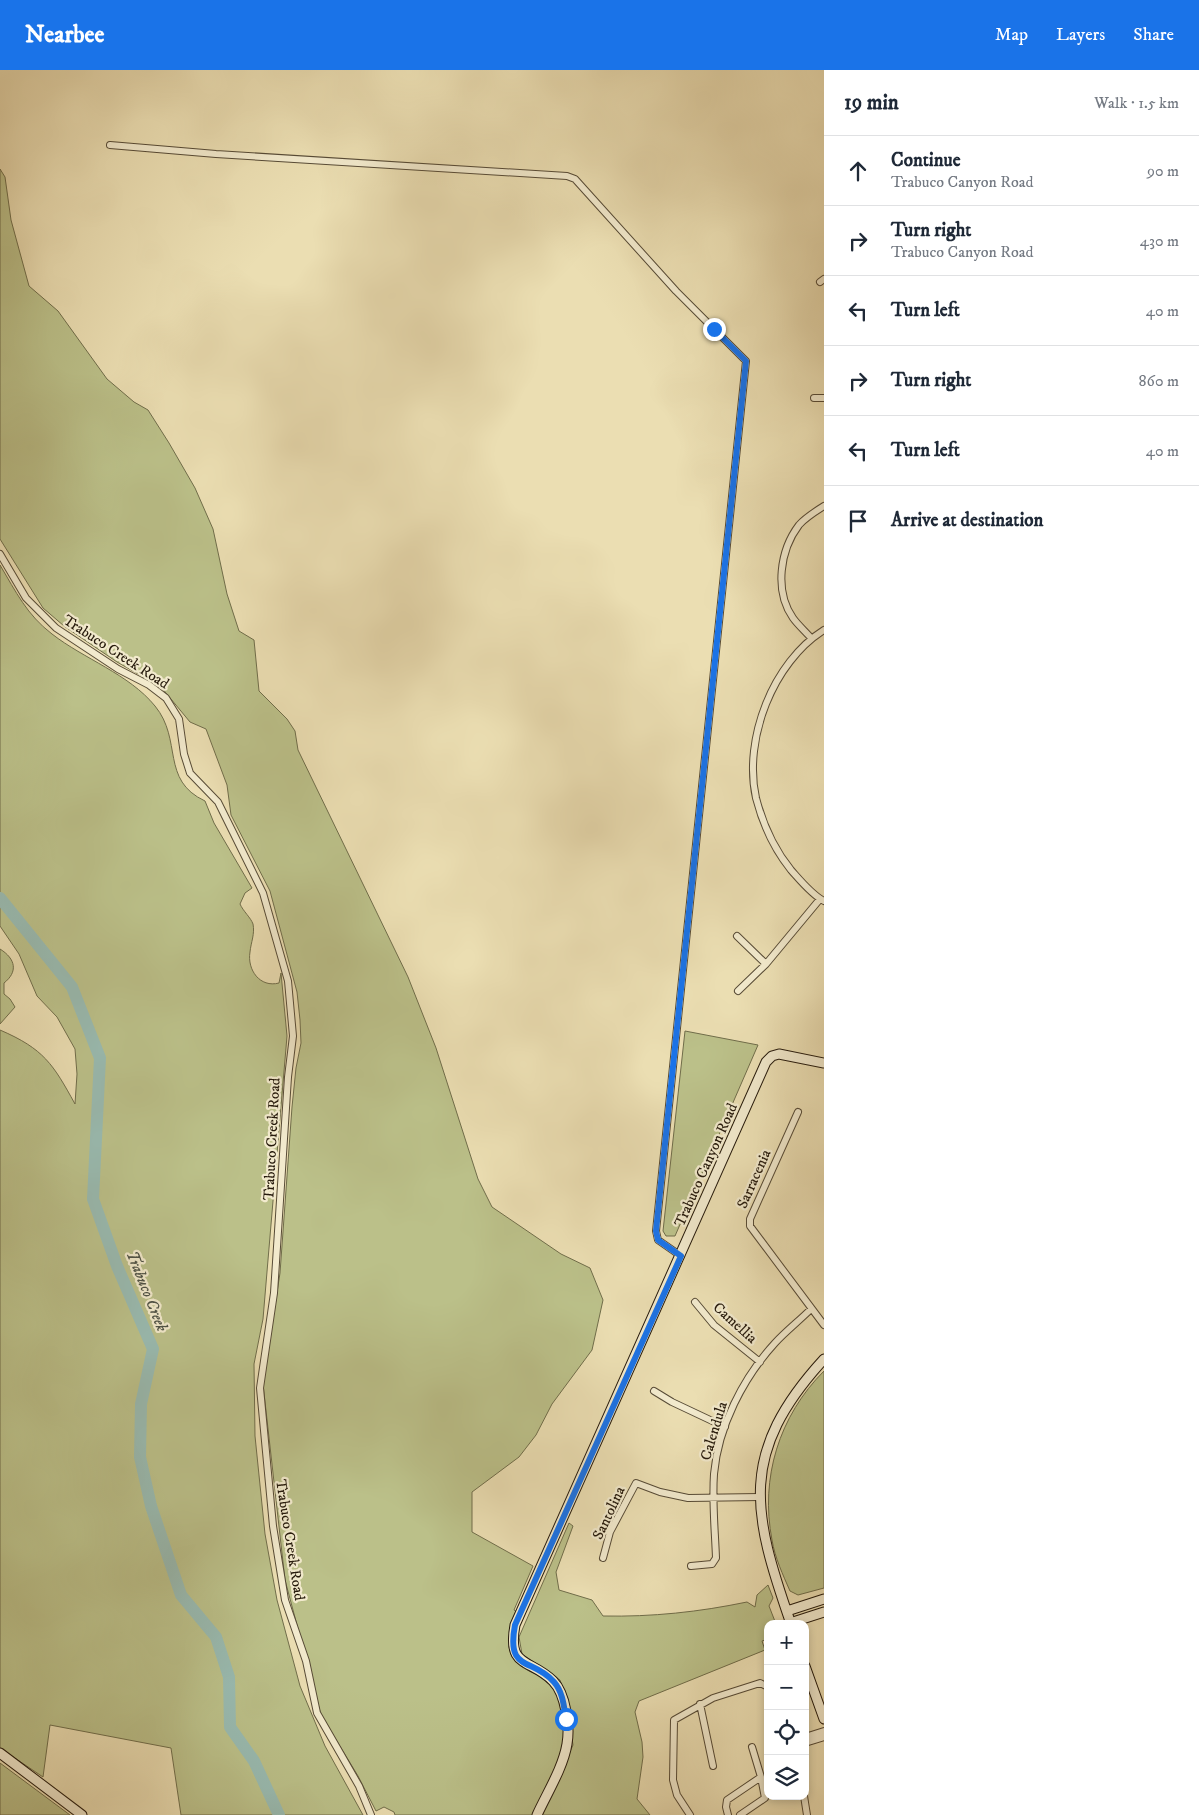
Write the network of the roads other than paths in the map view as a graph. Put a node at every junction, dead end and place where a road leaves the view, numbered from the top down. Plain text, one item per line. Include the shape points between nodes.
1 (110, 145) dead end
2 (814, 398) dead end
3 (824, 398) edge
4 (824, 506) edge
5 (0, 554) edge
6 (824, 630) edge
7 (811, 638) junction
8 (822, 901) edge
9 (738, 936) dead end
10 (766, 964) junction
11 (738, 991) dead end
12 (824, 1063) edge
13 (798, 1112) dead end
14 (681, 1256) junction
15 (695, 1302) dead end
16 (811, 1310) junction
17 (824, 1325) edge
18 (824, 1359) edge
19 (760, 1362) junction
20 (654, 1391) dead end
21 (725, 1427) junction
22 (714, 1497) junction
23 (760, 1497) junction
24 (603, 1558) dead end
25 (691, 1566) dead end
26 (824, 1599) edge
27 (787, 1611) junction
28 (824, 1612) edge
29 (790, 1620) edge
30 (800, 1620) edge
31 (809, 1677) edge
32 (764, 1686) edge
33 (700, 1704) junction
34 (824, 1719) edge
35 (824, 1732) edge
36 (809, 1736) edge
37 (824, 1737) edge
38 (809, 1742) edge
39 (752, 1747) dead end
40 (0, 1753) edge
41 (713, 1766) dead end
42 (761, 1778) junction
43 (805, 1800) edge
44 (82, 1815) edge
45 (371, 1815) edge
46 (537, 1815) edge
47 (690, 1815) edge
48 (728, 1815) edge
49 (740, 1815) edge
50 (807, 1815) edge

1 - 14 street via 567,176 575,179 676,291 746,361 656,1231 658,1240
2 - 3 street
4 - 7 street via 800,525 785,552 781,580 792,616
5 - 45 street, Trabuco Creek Road via 26,598 56,628 166,698 179,719 190,773 218,802 263,893 288,981 293,1036 274,1294 260,1388 273,1526 285,1600 306,1661 317,1713 359,1786
6 - 7 street
7 - 8 street via 781,674 763,711 754,764 756,796 777,852
8 - 10 street
9 - 10 street
10 - 11 street
12 - 14 main road, Trabuco Canyon Road via 779,1054 766,1062
13 - 16 street, Sarracenia via 750,1222
14 - 46 main road, Trabuco Canyon Road via 515,1625 512,1642 516,1655 522,1663 556,1685 566,1719 564,1755
15 - 19 street, Camellia via 714,1325
16 - 17 street, Sarracenia
16 - 19 street, Calendula via 775,1343
18 - 23 main road via 797,1390 776,1426 762,1471
19 - 21 street, Calendula via 736,1400
20 - 21 street
21 - 22 street, Calendula via 714,1472
22 - 23 street, Santolina
22 - 24 street, Santolina via 688,1498 636,1483 610,1532
22 - 25 street, Calendula via 716,1558 712,1564
23 - 27 main road via 766,1547
26 - 27 main road
27 - 29 main road
28 - 30 main road
31 - 34 main road
32 - 33 street via 755,1684
33 - 41 street
33 - 47 street via 674,1720 673,1780 677,1795
35 - 36 street
37 - 38 street
39 - 42 street
40 - 44 main road
42 - 48 street via 728,1800
42 - 49 street via 765,1798
43 - 50 street

